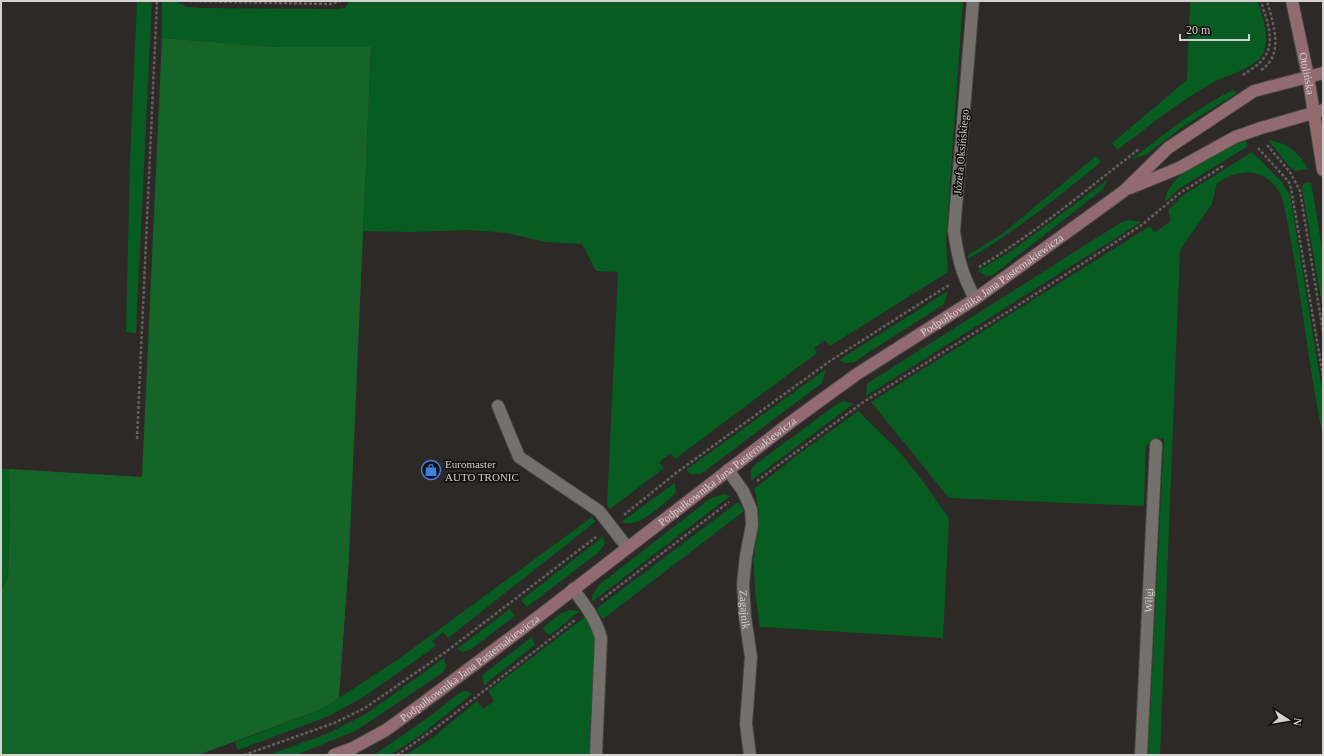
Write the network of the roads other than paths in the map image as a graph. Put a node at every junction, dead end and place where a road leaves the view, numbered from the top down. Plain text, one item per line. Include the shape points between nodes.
1 (973, 1) edge
2 (1292, 1) edge
3 (1323, 73) edge
4 (1308, 76) junction
5 (1319, 112) edge
6 (1323, 170) edge
7 (1124, 190) junction
8 (975, 299) junction
9 (498, 406) dead end
10 (1156, 445) dead end
11 (728, 470) junction
12 (627, 547) junction
13 (573, 589) junction
14 (334, 755) edge
15 (596, 755) edge
16 (750, 755) edge
17 (1141, 755) edge

1 - 8 street, Józefa Oksińskiego via 954,231 963,276
2 - 4 street, Otolińska
3 - 4 street, Podpułkownika Jana Pasternakiewicza
4 - 5 street, Otolińska
4 - 7 street, Podpułkownika Jana Pasternakiewicza via 1254,91 1168,148
5 - 6 street, Otolińska
5 - 7 street, Podpułkownika Jana Pasternakiewicza via 1235,137 1179,168
7 - 8 street, Podpułkownika Jana Pasternakiewicza
8 - 11 street, Podpułkownika Jana Pasternakiewicza via 857,374
9 - 12 street via 519,457 599,511
10 - 17 street, Wilgi
11 - 12 street, Podpułkownika Jana Pasternakiewicza
11 - 16 street, Zagajnik via 743,491 751,509 743,584 751,657 746,724
12 - 13 street, Podpułkownika Jana Pasternakiewicza
13 - 14 street, Podpułkownika Jana Pasternakiewicza via 386,730
13 - 15 street via 589,609 597,623 601,638

